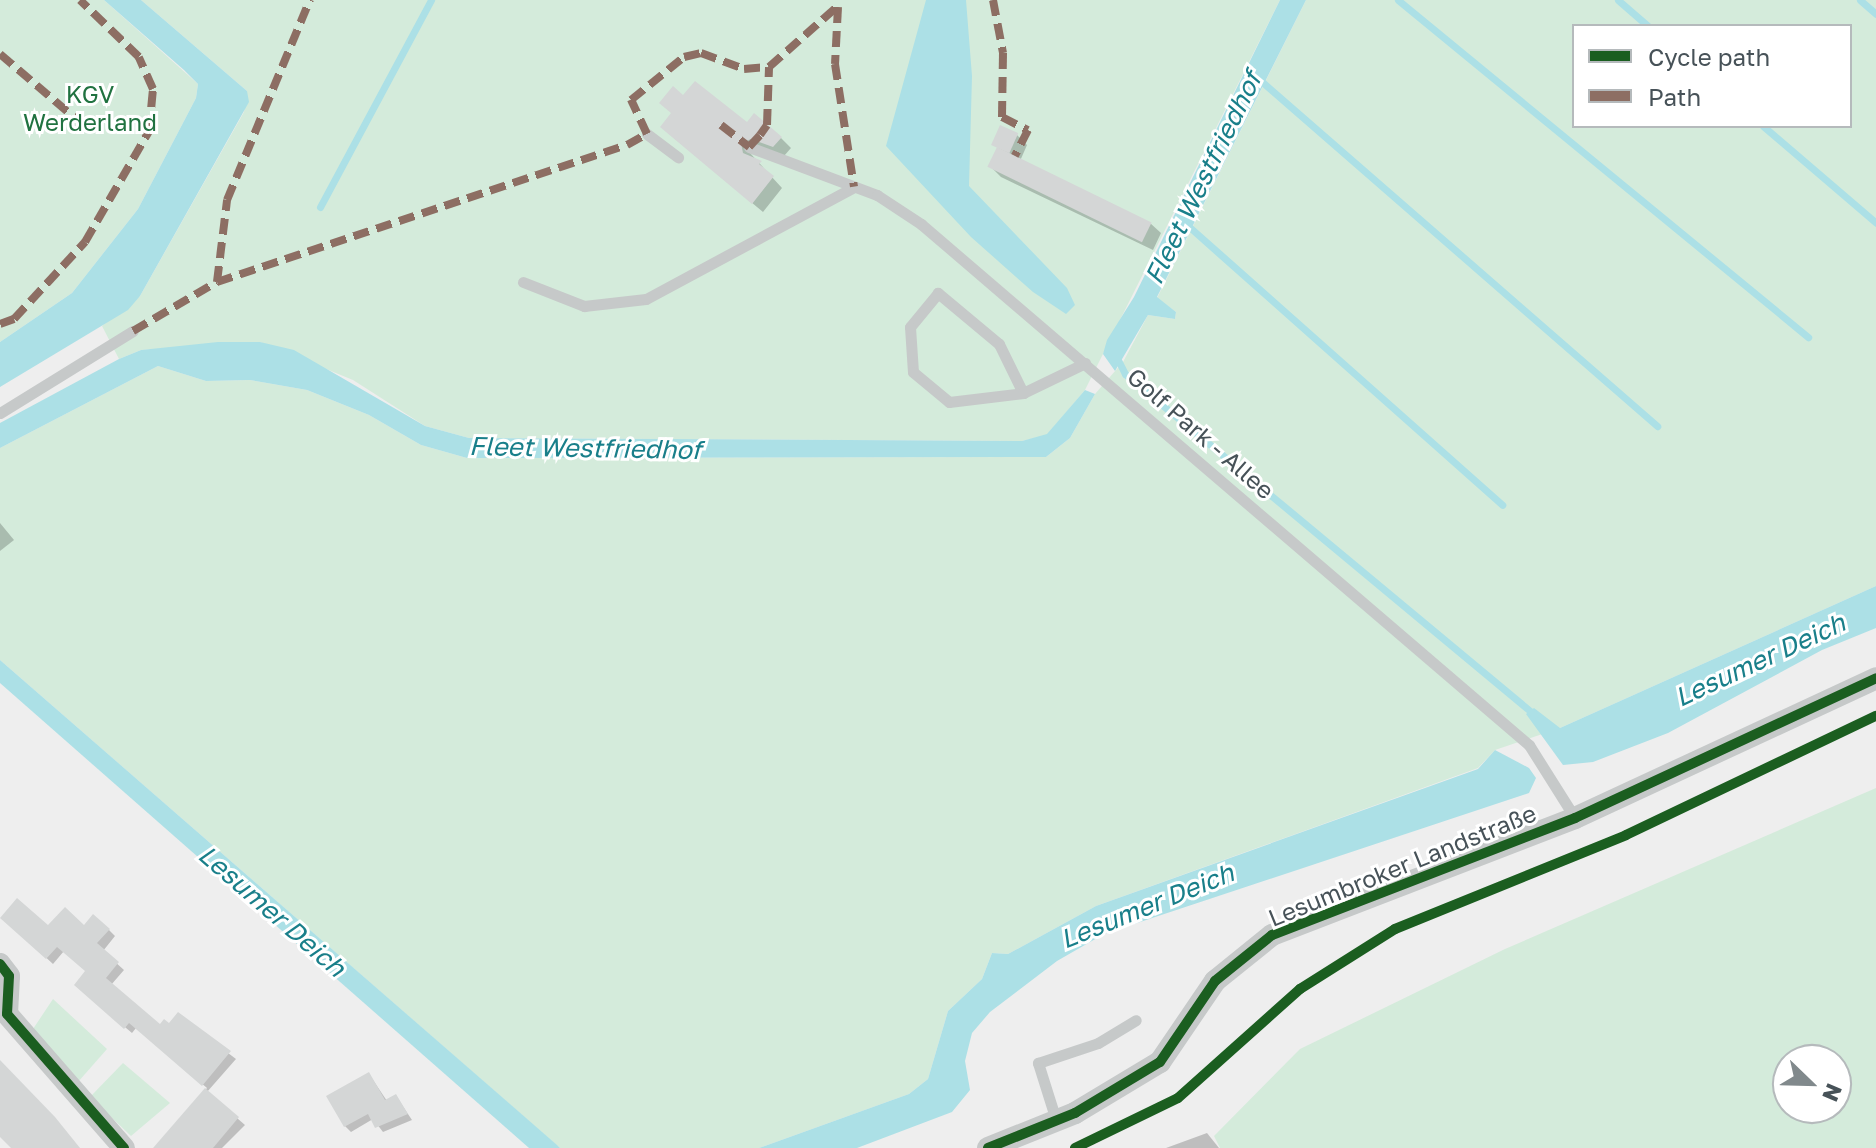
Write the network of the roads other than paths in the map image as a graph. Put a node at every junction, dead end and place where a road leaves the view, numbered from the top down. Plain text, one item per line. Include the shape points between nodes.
1 (647, 134) dead end
2 (749, 147) dead end
3 (678, 157) dead end
4 (854, 187) junction
5 (523, 282) dead end
6 (133, 331) dead end
7 (1085, 363) junction
8 (1023, 393) junction
9 (0, 413) edge
10 (1876, 678) edge
11 (1575, 818) junction
12 (0, 964) edge
13 (3, 1016) edge
14 (1136, 1020) dead end
15 (1056, 1120) junction
16 (124, 1148) edge
17 (988, 1148) edge

1 - 3 lane
2 - 4 lane, Golf Park - Allee
4 - 5 lane via 646,299 584,306
4 - 7 lane, Golf Park - Allee via 921,224
6 - 9 lane
7 - 8 lane
7 - 11 lane, Golf Park - Allee via 1529,745
8 - 8 lane via 949,402 913,372 910,327 938,293 999,344
10 - 11 street, Lesumbroker Landstraße
11 - 15 street, Lesumbroker Landstraße via 1272,935 1215,981 1160,1062 1121,1090
12 - 13 street via 9,976
13 - 16 street
14 - 15 lane via 1098,1043 1038,1063
15 - 17 street, Lesumbroker Landstraße

